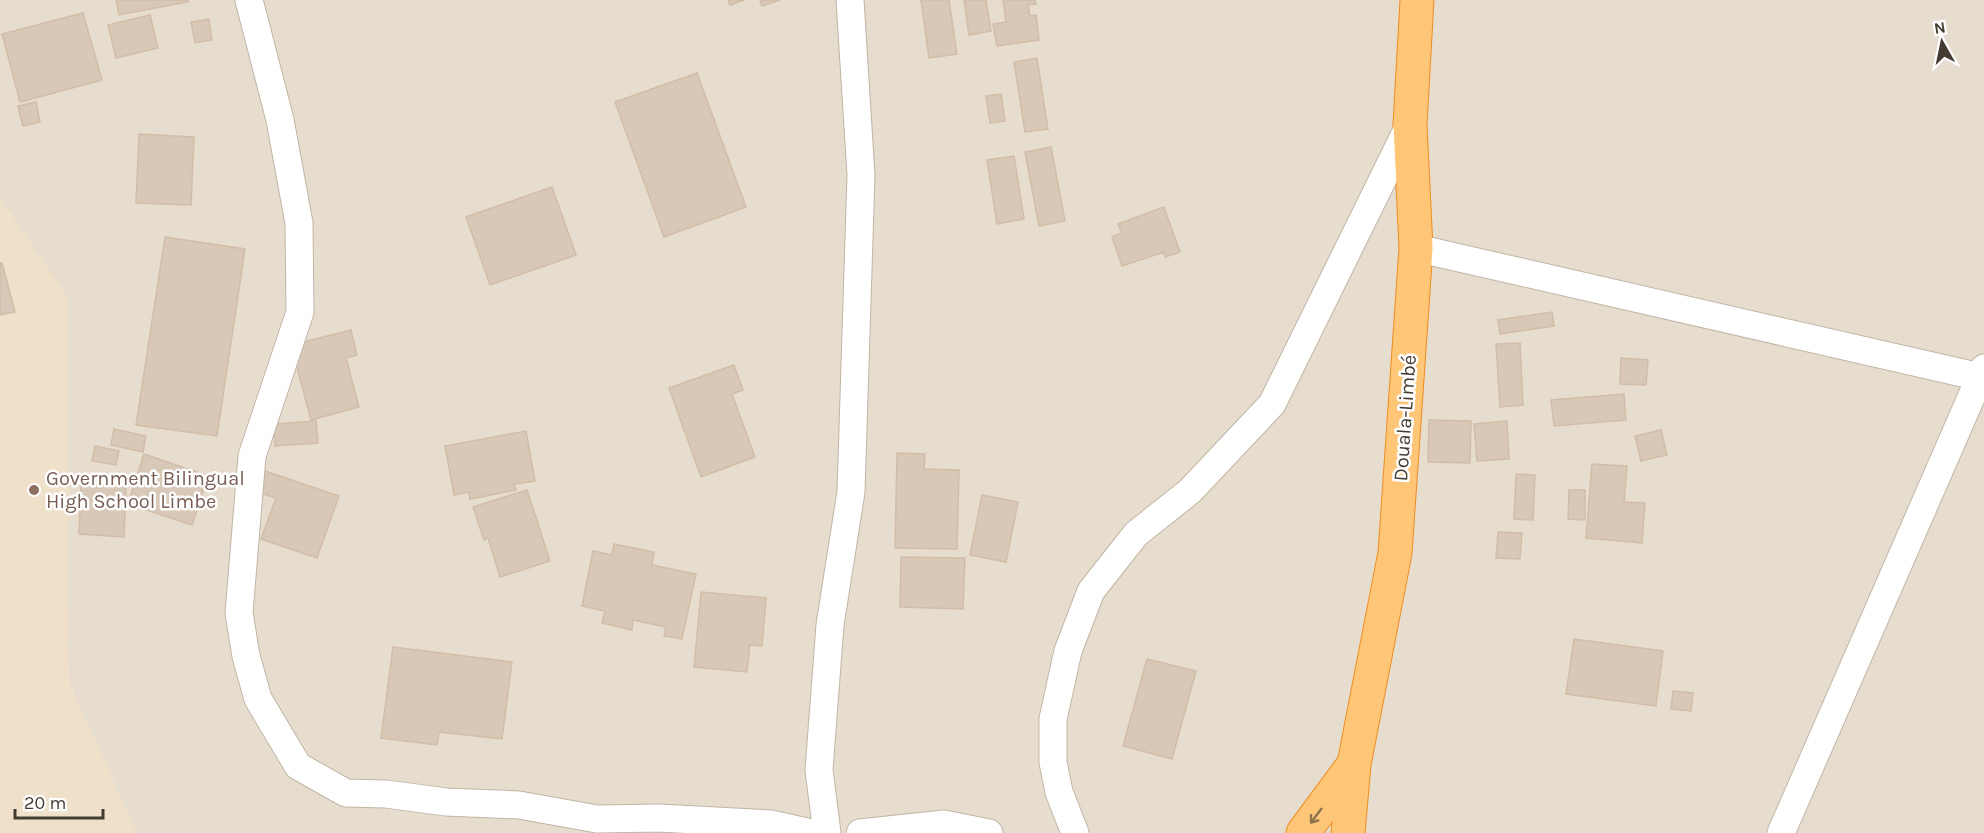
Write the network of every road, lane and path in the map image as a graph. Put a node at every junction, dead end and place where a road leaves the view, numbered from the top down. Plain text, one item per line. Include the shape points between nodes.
1 (249, 0) edge
2 (850, 0) edge
3 (1417, 0) edge
4 (1410, 124) junction
5 (1416, 248) junction
6 (1982, 373) edge
7 (1354, 764) junction
8 (811, 833) edge
9 (826, 833) edge
10 (860, 833) edge
11 (989, 833) edge
12 (1075, 833) edge
13 (1303, 833) edge
14 (1348, 833) edge
15 (1780, 833) edge

1 - 8 street via 280,120 299,223 300,312 252,456 239,613 258,699 298,766 346,792 519,805 597,819 771,824
2 - 9 street via 861,187 851,492 830,625 819,770
3 - 4 highway, Douala-Limbé
4 - 5 highway, Douala-Limbé
4 - 12 street via 1272,404 1190,491 1136,534 1091,591 1068,651 1053,719 1053,762 1059,792
5 - 6 street
5 - 7 highway, Douala-Limbé via 1395,553
6 - 15 street
7 -> 13 highway
7 - 14 highway, Douala-Limbé
10 - 11 street via 944,824

